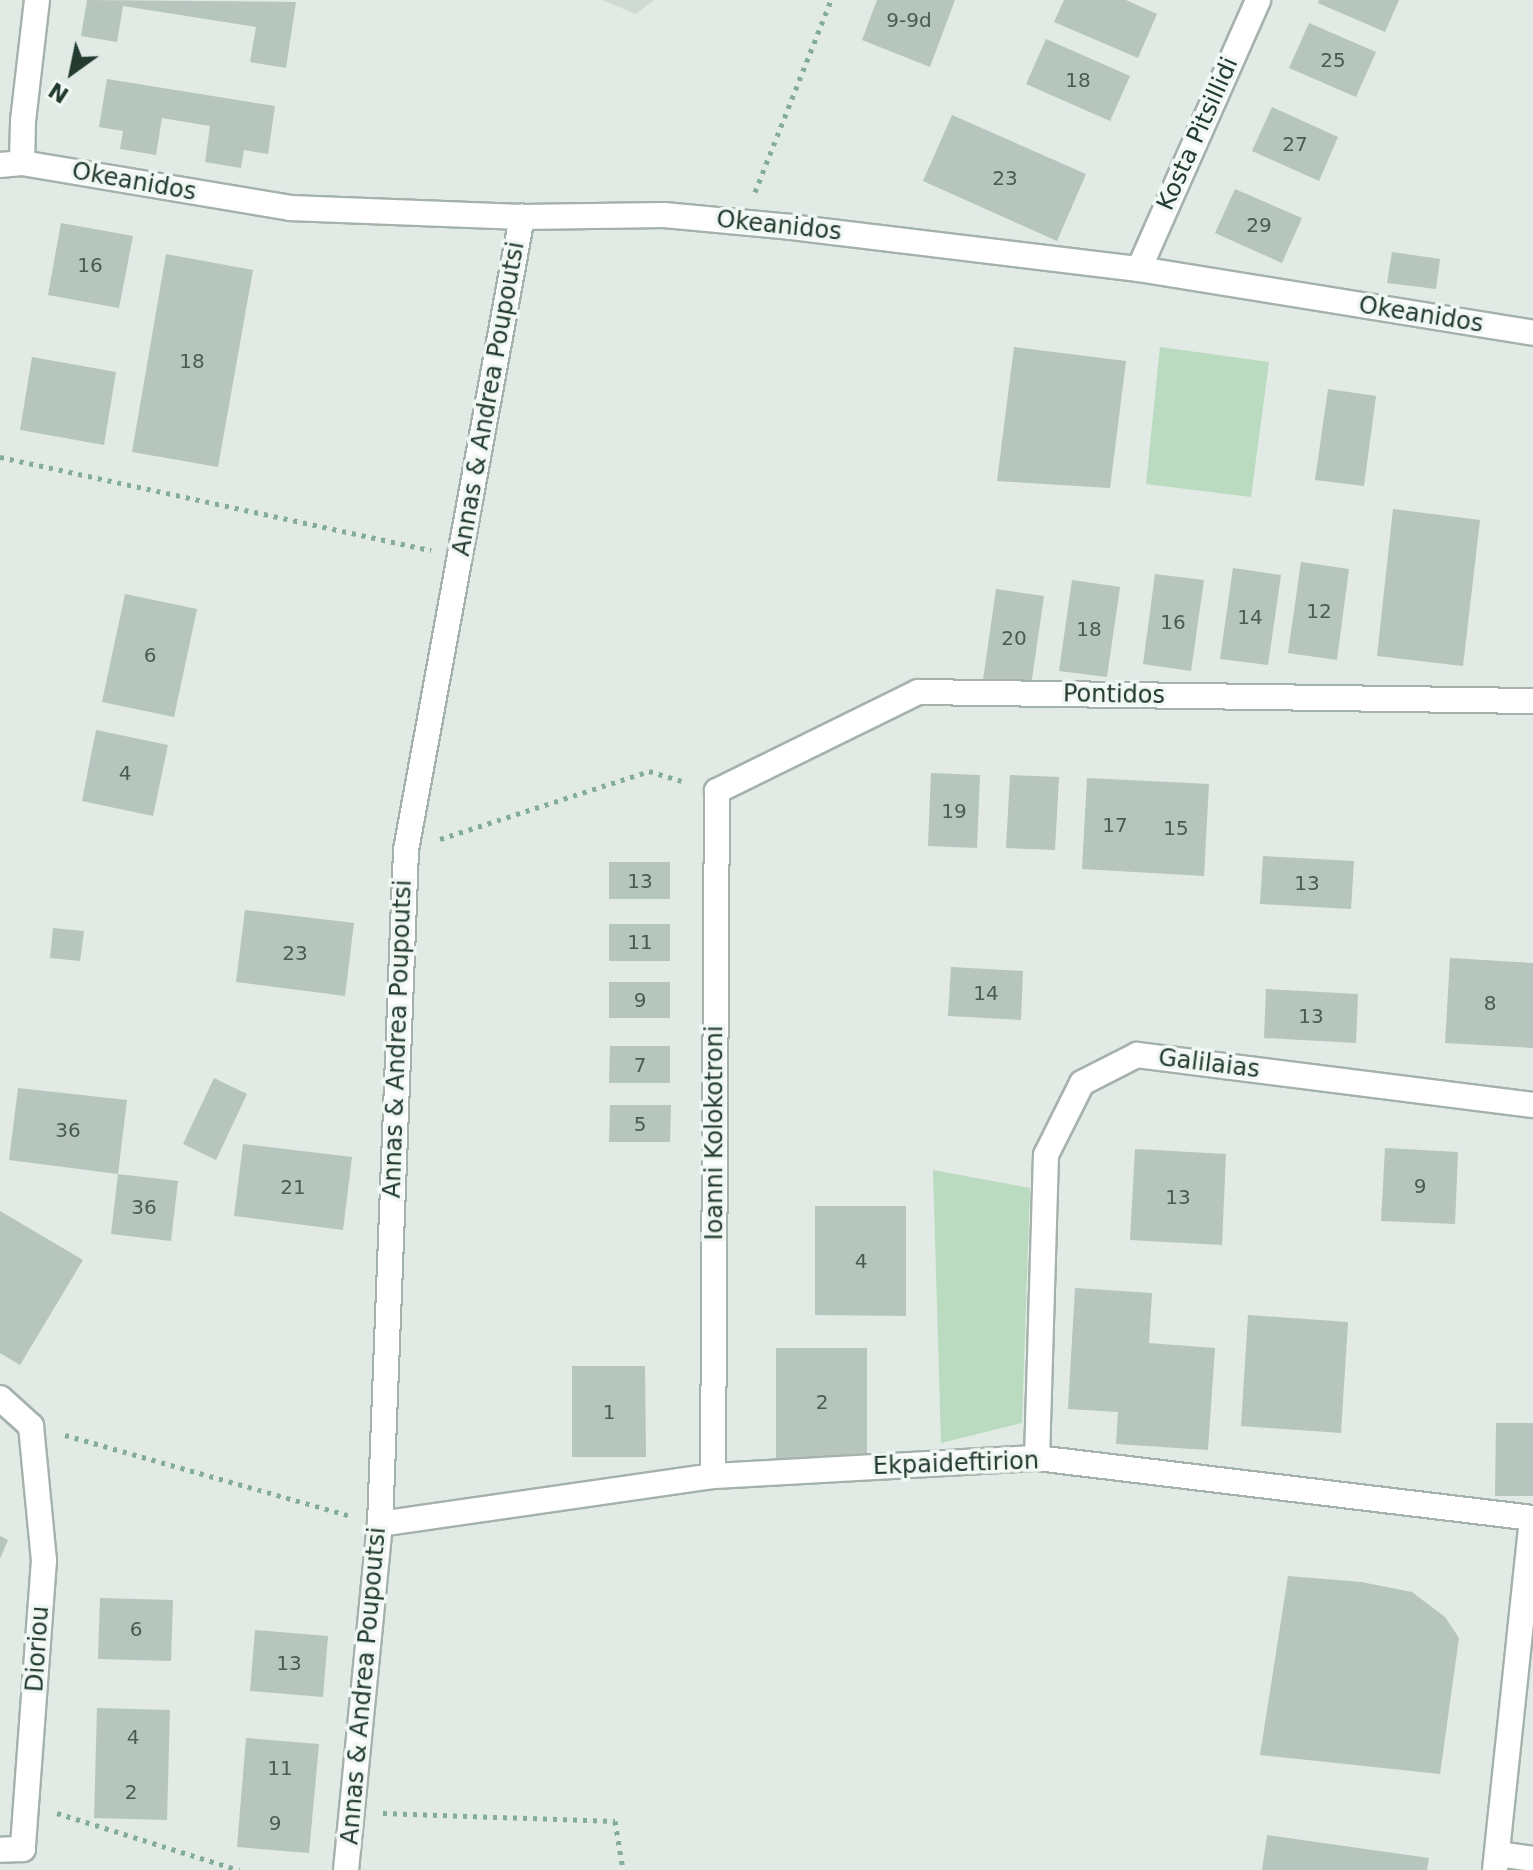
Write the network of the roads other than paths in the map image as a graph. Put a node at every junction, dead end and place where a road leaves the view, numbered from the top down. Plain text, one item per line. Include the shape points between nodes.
1 (37, 0) edge
2 (1258, 0) edge
3 (11, 164) edge
4 (522, 217) junction
5 (1139, 269) junction
6 (1533, 333) edge
7 (1533, 701) edge
8 (717, 791) joint
9 (1533, 1105) edge
10 (0, 1398) edge
11 (1037, 1458) junction
12 (713, 1476) junction
13 (1533, 1518) edge
14 (380, 1524) junction
15 (0, 1850) edge
16 (1533, 1859) edge
17 (1496, 1862) edge
18 (346, 1870) edge

1 - 3 street via 23,121
2 - 5 street, Kosta Pitsillidi
3 - 4 street, Okeanidos via 290,208
4 - 5 street, Okeanidos via 664,215
4 - 14 street, Annas & Andrea Poupoutsi via 406,850
5 - 6 street, Okeanidos
7 - 8 street, Pontidos via 918,692
8 - 12 street, Ioanni Kolokotroni
9 - 11 street, Galilaias via 1137,1055 1082,1083 1046,1155
10 - 15 street, Dioriou via 31,1426 44,1560 23,1849
11 - 12 street, Ekpaideftirion
11 - 13 street, Ekpaideftirion
12 - 14 street, Ekpaideftirion
13 - 17 street
14 - 18 street, Annas & Andrea Poupoutsi
16 - 17 street

